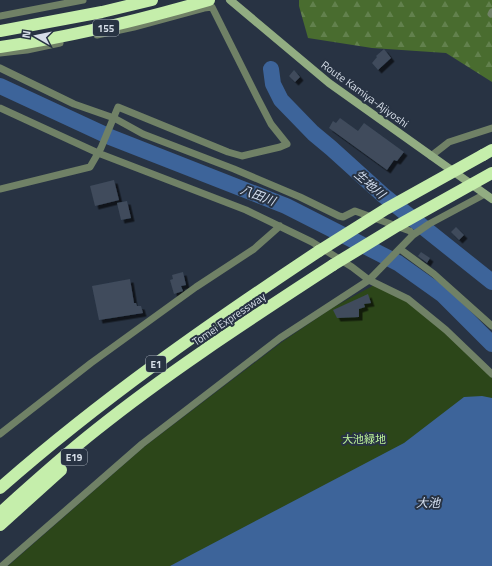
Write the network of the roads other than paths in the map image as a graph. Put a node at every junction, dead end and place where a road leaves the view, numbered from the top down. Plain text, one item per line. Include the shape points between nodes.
1 (83, 0) edge
2 (152, 0) edge
3 (209, 0) edge
4 (230, 0) edge
5 (0, 16) edge
6 (0, 31) edge
7 (0, 47) edge
8 (0, 53) edge
9 (0, 68) edge
10 (0, 108) edge
11 (113, 119) junction
12 (492, 128) edge
13 (99, 151) junction
14 (488, 152) edge
15 (431, 156) junction
16 (492, 173) edge
17 (0, 188) edge
18 (485, 194) junction
19 (492, 199) edge
20 (280, 226) junction
21 (413, 236) junction
22 (400, 249) junction
23 (369, 280) junction
24 (492, 326) edge
25 (492, 374) edge
26 (149, 390) junction
27 (0, 434) edge
28 (0, 488) edge
29 (0, 514) edge
30 (0, 525) edge
31 (2, 566) edge

1 - 5 street
2 - 6 highway, 155 via 94,14
3 - 7 highway, 155 via 103,28
4 - 15 main road, Route Kamiya-Ajiyoshi via 329,83
8 - 11 street via 27,50 134,27 212,7 271,124 287,144 242,156 118,107
9 - 11 street via 74,104
10 - 13 street
11 - 13 street
11 - 21 street via 143,134 280,188 339,216 343,217 355,211 410,231
12 - 15 street via 449,142
13 - 17 street via 90,167
13 - 20 street
14 - 28 highway, Tomei Expressway / E1, bridge via 386,210 231,309 87,415
15 - 18 main road, Route Kamiya-Ajiyoshi
16 - 26 highway, Tomei Expressway / E1, bridge via 397,226 333,266 242,324
18 - 19 main road, Route Kamiya-Ajiyoshi
18 - 21 street via 429,224
20 - 23 street via 312,242
20 - 27 street via 254,249 196,287 91,363
21 - 22 street
22 - 23 street
22 - 24 street via 434,274
23 - 25 street via 408,299 446,330
23 - 31 street via 280,338 142,444
26 - 29 highway, Tomei Expressway / E1 via 96,430
26 - 30 highway, E19

